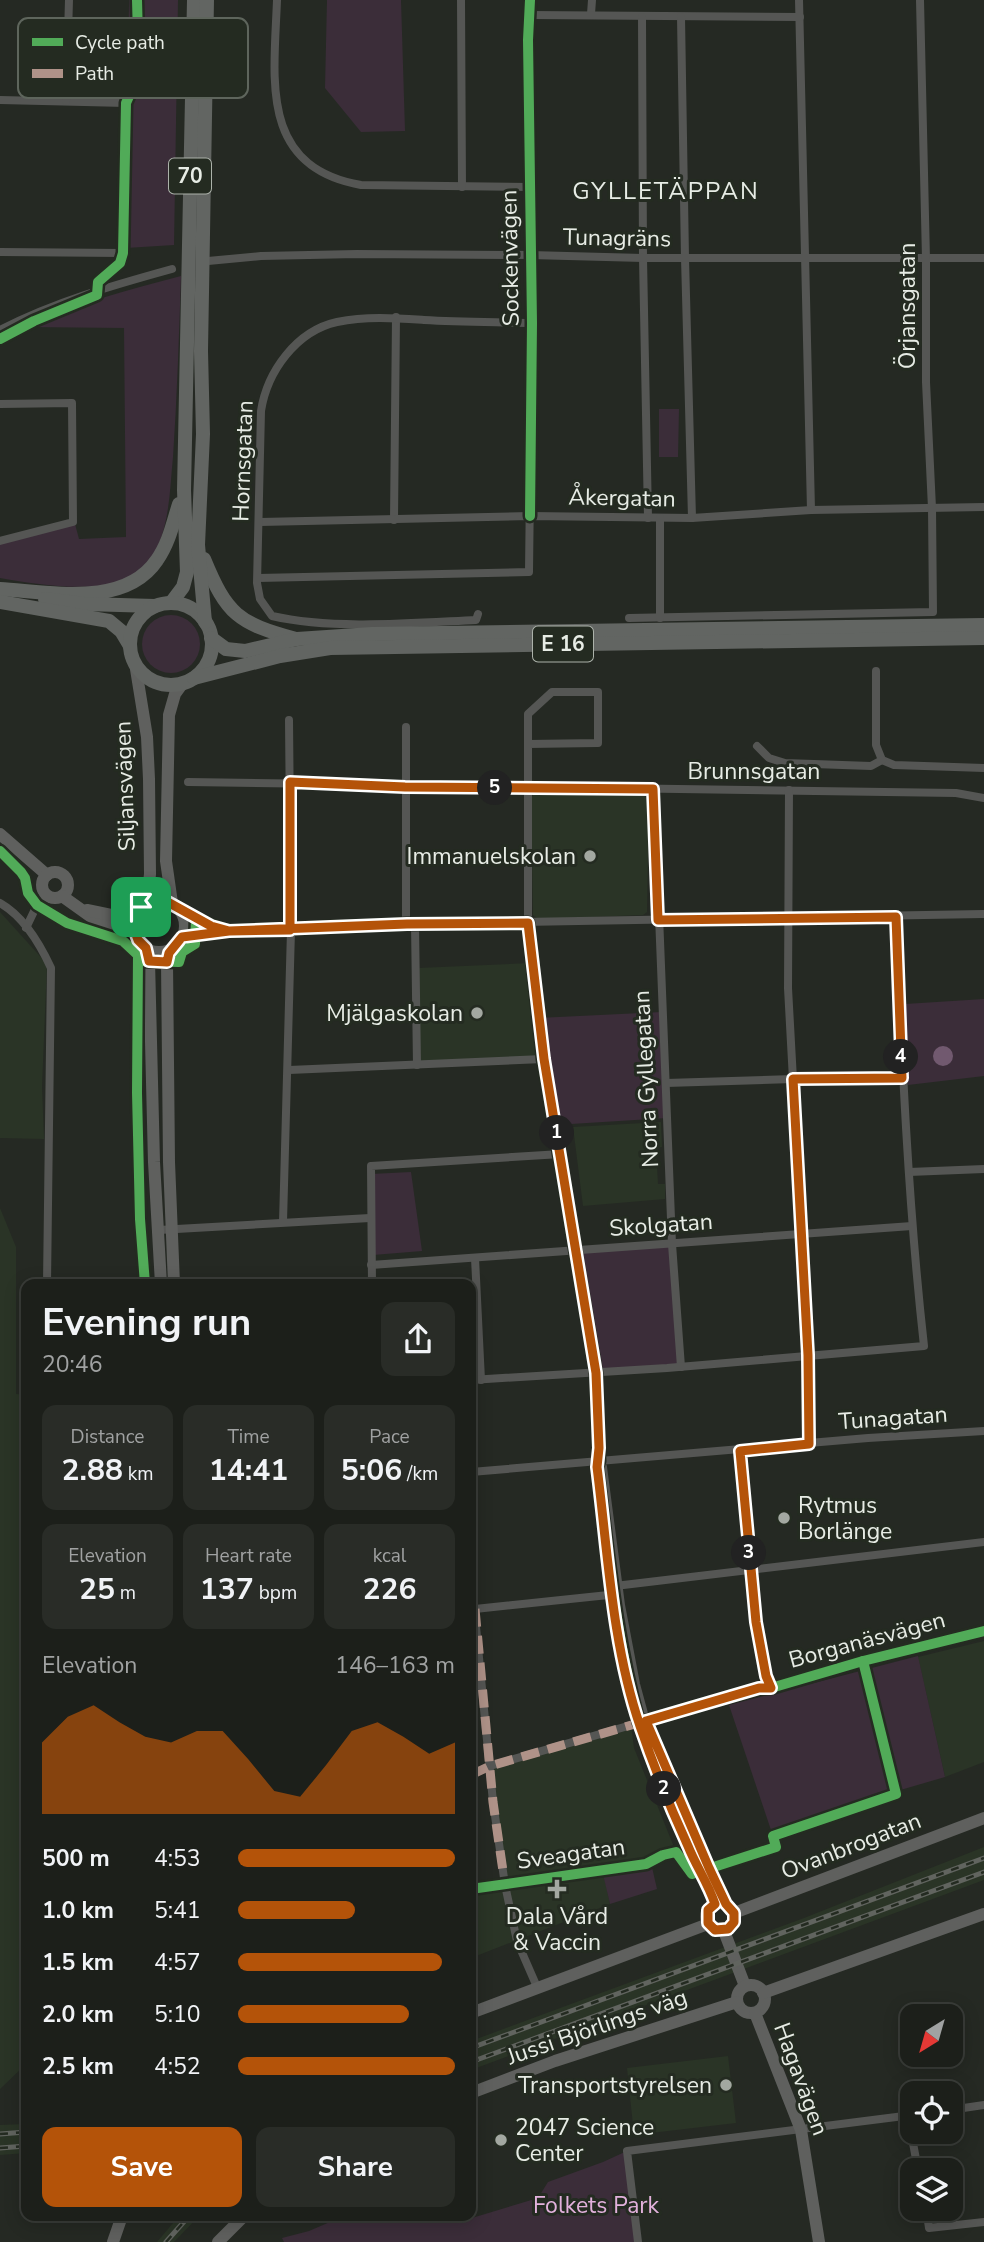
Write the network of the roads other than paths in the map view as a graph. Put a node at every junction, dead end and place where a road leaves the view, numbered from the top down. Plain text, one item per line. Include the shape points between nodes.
1 (69, 0) edge
2 (194, 0) edge
3 (207, 0) edge
4 (277, 0) edge
5 (460, 0) edge
6 (530, 0) edge
7 (592, 0) edge
8 (799, 0) edge
9 (920, 0) edge
10 (530, 15) junction
11 (592, 15) junction
12 (800, 16) junction
13 (642, 17) junction
14 (681, 17) junction
15 (68, 18) edge
16 (194, 18) edge
17 (207, 18) edge
18 (66, 98) edge
19 (192, 98) edge
20 (205, 98) edge
21 (0, 100) edge
22 (66, 102) junction
23 (463, 187) junction
24 (531, 187) junction
25 (0, 252) edge
26 (530, 255) junction
27 (803, 257) junction
28 (643, 258) junction
29 (685, 258) junction
30 (984, 258) edge
31 (926, 259) junction
32 (208, 261) dead end
33 (172, 269) dead end
34 (396, 317) junction
35 (532, 323) junction
36 (0, 330) edge
37 (0, 404) edge
38 (184, 490) junction
39 (984, 507) edge
40 (932, 508) junction
41 (811, 510) junction
42 (530, 516) junction
43 (648, 518) junction
44 (660, 518) junction
45 (692, 518) junction
46 (394, 520) junction
47 (260, 522) junction
48 (0, 541) edge
49 (198, 545) junction
50 (257, 578) junction
51 (0, 590) edge
52 (0, 602) edge
53 (171, 603) junction
54 (155, 606) junction
55 (478, 614) dead end
56 (629, 618) dead end
57 (660, 618) junction
58 (205, 622) junction
59 (984, 625) edge
60 (211, 638) junction
61 (984, 638) edge
62 (297, 639) junction
63 (130, 646) junction
64 (135, 663) junction
65 (876, 671) dead end
66 (188, 680) junction
67 (289, 720) dead end
68 (406, 727) dead end
69 (528, 744) junction
70 (757, 746) dead end
71 (882, 760) junction
72 (984, 768) edge
73 (188, 782) dead end
74 (290, 782) junction
75 (405, 787) junction
76 (528, 788) junction
77 (653, 789) junction
78 (789, 790) junction
79 (984, 798) edge
80 (0, 834) edge
81 (47, 875) junction
82 (47, 895) junction
83 (62, 895) junction
84 (0, 903) edge
85 (80, 907) junction
86 (176, 907) junction
87 (139, 910) junction
88 (984, 914) edge
89 (896, 917) junction
90 (787, 918) junction
91 (658, 920) junction
92 (528, 923) junction
93 (411, 924) junction
94 (26, 928) junction
95 (290, 930) junction
96 (229, 931) junction
97 (179, 941) junction
98 (142, 944) junction
99 (544, 1059) junction
100 (417, 1066) junction
101 (289, 1070) junction
102 (902, 1078) junction
103 (793, 1079) junction
104 (666, 1083) junction
105 (561, 1154) junction
106 (984, 1169) edge
107 (909, 1172) junction
108 (370, 1219) junction
109 (283, 1222) junction
110 (912, 1226) junction
111 (165, 1229) junction
112 (800, 1234) junction
113 (672, 1244) junction
114 (575, 1251) junction
115 (475, 1258) junction
116 (371, 1265) junction
117 (47, 1279) edge
118 (161, 1279) edge
119 (173, 1279) edge
120 (372, 1279) edge
121 (808, 1355) junction
122 (681, 1367) junction
123 (596, 1373) junction
124 (476, 1380) edge
125 (481, 1380) junction
126 (984, 1431) edge
127 (809, 1444) junction
128 (740, 1451) junction
129 (599, 1461) junction
130 (476, 1472) edge
131 (984, 1542) edge
132 (751, 1570) junction
133 (616, 1590) junction
134 (476, 1609) edge
135 (476, 1619) edge
136 (984, 1631) edge
137 (771, 1688) junction
138 (643, 1722) junction
139 (490, 1766) junction
140 (476, 1773) edge
141 (984, 1818) edge
142 (676, 1852) dead end
143 (505, 1885) junction
144 (476, 1888) edge
145 (725, 1907) junction
146 (984, 1914) edge
147 (708, 1923) junction
148 (725, 1934) junction
149 (745, 1984) junction
150 (537, 1987) junction
151 (763, 1993) junction
152 (737, 2002) junction
153 (476, 2011) edge
154 (755, 2013) junction
155 (476, 2091) edge
156 (984, 2105) edge
157 (963, 2108) edge
158 (900, 2116) edge
159 (801, 2130) junction
160 (120, 2221) edge
161 (239, 2221) edge
162 (928, 2221) edge
163 (984, 2222) edge
164 (113, 2242) edge
165 (218, 2242) edge
166 (638, 2242) edge
167 (819, 2242) edge

1 - 15 street
2 - 16 highway, 70
3 - 17 highway, 70
4 - 23 street via 274,93 279,118 299,155 337,181
5 - 23 street
6 - 10 street, Sockenvägen
7 - 11 street
8 - 12 street
9 - 31 street, Örjansgatan
10 - 11 street
10 - 24 street, Sockenvägen
11 - 13 street
12 - 14 street
12 - 27 street
13 - 14 street
13 - 28 street
14 - 29 street
18 - 22 street
19 - 38 highway, 70
20 - 49 highway, 70
21 - 22 street
22 - 25 street via 126,103 122,253
23 - 24 street
24 - 26 street, Sockenvägen
26 - 28 street, Tunagräns
26 - 32 street, Tunagräns via 275,256
26 - 35 street, Sockenvägen
27 - 29 street, Tunagräns
27 - 31 street, Tunagräns
27 - 41 street
28 - 29 street, Tunagräns
28 - 43 street
29 - 45 street
30 - 31 street, Tunagräns
31 - 40 street, Örjansgatan
33 - 36 street via 96,290
34 - 35 street, Hornsgatan
34 - 46 street
34 - 47 street, Hornsgatan via 334,322 306,336 270,377 261,411
35 - 42 street, Sockenvägen
37 - 48 street via 72,403 73,522
38 - 51 highway via 163,551 149,571 127,586 101,591
38 - 53 highway, 70 via 187,572
39 - 40 street, Åkergatan
40 - 41 street, Åkergatan
40 - 57 street, Örjansgatan via 933,612
41 - 45 street, Åkergatan
42 - 43 street, Åkergatan
42 - 46 street, Åkergatan
42 - 50 street, Sockenvägen via 529,572
43 - 44 street, Åkergatan
44 - 45 street, Åkergatan
44 - 57 street
46 - 47 street, Åkergatan
47 - 50 street, Hornsgatan
49 - 58 highway, 70
49 - 62 highway, 70 via 220,596 235,615
50 - 55 street, Hornsgatan via 260,599 272,616 292,621 410,623 476,620
51 - 54 highway via 84,604
52 - 63 highway via 110,621
53 - 54 highway
53 - 58 highway via 191,608
54 - 63 highway via 136,622
56 - 57 street
58 - 60 highway
59 - 62 highway, E 16
60 - 62 highway, E 16 via 237,652
60 - 66 highway via 207,663
61 - 66 highway, E 16 via 330,648
63 - 64 highway
64 - 66 highway via 155,682 169,685
64 - 87 street, Siljansvägen via 149,770 150,874
65 - 71 street via 876,745
66 - 86 street, Siljansvägen via 171,704 168,723 166,861
67 - 74 street
68 - 75 street
69 - 69 street via 528,714 552,692 598,692 598,743
69 - 76 street
70 - 71 street via 769,758 786,763 871,766
71 - 72 street via 894,765
73 - 74 street, Brunnsgatan
74 - 75 street, Brunnsgatan
74 - 95 street
75 - 76 street, Brunnsgatan
75 - 93 street
76 - 77 street, Brunnsgatan
76 - 92 street
77 - 78 street, Brunnsgatan
77 - 91 street, Norra Gyllegatan
78 - 79 street, Brunnsgatan via 956,793
78 - 90 street
80 - 81 street
81 - 82 street via 43,883
81 - 83 street via 57,872 64,876 67,888
82 - 83 street
82 - 94 street
83 - 85 street
84 - 94 street
85 - 87 street via 116,916
85 - 98 street
86 - 87 street via 156,900
86 - 96 street
86 - 97 street via 185,923
87 - 98 street via 133,926
88 - 89 street
89 - 90 street
89 - 102 street
90 - 91 street
90 - 103 street
91 - 92 street
91 - 104 street, Norra Gyllegatan
92 - 93 street
92 - 99 street
93 - 95 street
93 - 100 street
94 - 117 street via 51,968
95 - 96 street
95 - 101 street
96 - 97 street
97 - 98 street via 162,951
97 - 111 street via 167,962
98 - 111 street via 149,961 154,1162
99 - 100 street
99 - 105 street
100 - 101 street
101 - 109 street
102 - 103 street
102 - 107 street
103 - 104 street
103 - 112 street
104 - 113 street, Norra Gyllegatan
105 - 108 street via 371,1167
105 - 114 street
106 - 107 street
107 - 110 street
108 - 109 street
108 - 116 street
109 - 111 street
110 - 112 street, Skolgatan
110 - 121 street via 924,1346
111 - 118 street
111 - 119 street
112 - 113 street, Skolgatan
112 - 121 street
113 - 114 street, Skolgatan
113 - 122 street, Norra Gyllegatan
114 - 115 street, Skolgatan
114 - 123 street
115 - 116 street, Skolgatan
115 - 125 street
116 - 120 street
121 - 122 street
121 - 127 street
122 - 123 street
123 - 125 street
123 - 129 street
124 - 125 street
126 - 127 street, Tunagatan
127 - 128 street, Tunagatan
128 - 129 street, Tunagatan
128 - 132 street
129 - 130 street, Tunagatan
129 - 133 street
131 - 132 street
132 - 133 street
132 - 137 street via 759,1640
133 - 134 street
133 - 138 street
135 - 139 street
136 - 137 street, Borganäsvägen
137 - 138 street, Borganäsvägen
138 - 139 street, Borganäsvägen
138 - 145 street
139 - 140 street, Borganäsvägen
139 - 143 street
141 - 145 street, Ovanbrogatan
142 - 143 street, Sveagatan via 646,1864
143 - 144 street, Sveagatan
143 - 150 street via 517,1941
145 - 147 street via 708,1910
145 - 148 street via 732,1926
146 - 151 street
147 - 148 street
147 - 150 street
148 - 149 street
149 - 151 street
149 - 152 street
150 - 153 street
151 - 154 street via 764,2003
152 - 154 street via 745,2012
152 - 155 street, Jussi Björlings väg
154 - 159 street, Hagavägen
156 - 157 street
158 - 159 street
159 - 166 street via 627,2151
159 - 167 street, Hagavägen
160 - 164 street
161 - 165 street
162 - 163 street via 929,2228

